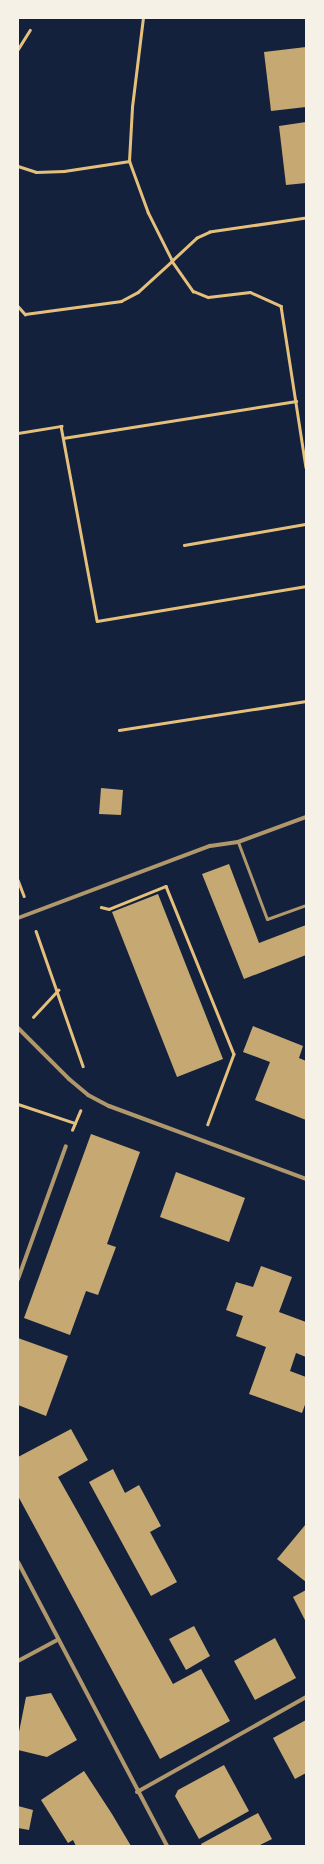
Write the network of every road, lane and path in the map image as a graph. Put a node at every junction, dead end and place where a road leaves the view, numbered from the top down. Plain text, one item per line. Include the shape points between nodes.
1 (143, 18) edge
2 (30, 30) dead end
3 (18, 49) edge
4 (128, 161) junction
5 (18, 166) edge
6 (306, 218) edge
7 (172, 261) junction
8 (18, 306) edge
9 (296, 401) junction
10 (18, 433) edge
11 (63, 438) junction
12 (306, 467) edge
13 (306, 524) edge
14 (184, 545) dead end
15 (306, 586) edge
16 (306, 701) edge
17 (118, 730) dead end
18 (306, 817) edge
19 (238, 842) junction
20 (134, 899) junction
21 (136, 903) dead end
22 (306, 905) edge
23 (108, 909) dead end
24 (30, 914) junction
25 (18, 918) edge
26 (58, 989) junction
27 (19, 1030) edge
28 (88, 1095) junction
29 (18, 1104) edge
30 (202, 1140) junction
31 (66, 1146) dead end
32 (306, 1179) edge
33 (18, 1279) edge
34 (18, 1562) edge
35 (57, 1640) junction
36 (18, 1661) edge
37 (306, 1698) edge
38 (137, 1792) junction
39 (167, 1846) edge

1 - 4 path
2 - 3 path
4 - 5 path via 64,171 36,172
4 - 7 path via 148,213
6 - 7 path via 210,232 197,238
7 - 8 path via 138,292 121,301 24,314
7 - 9 path via 193,291 208,297 250,292 282,306
9 - 11 path
9 - 12 path
10 - 11 path via 61,426
11 - 15 path via 97,621
13 - 14 path
16 - 17 path
18 - 19 street
19 - 22 lane via 267,919
19 - 24 street via 210,846
20 - 21 path
20 - 23 path
20 - 30 path via 166,886 234,1054
24 - 25 street
24 - 26 path
26 - 27 path
26 - 28 path via 84,1066
27 - 28 street via 44,1057
28 - 29 path via 75,1123
28 - 30 street via 109,1106
30 - 32 street
31 - 33 street
34 - 35 street
35 - 36 street
35 - 38 street
37 - 38 street
38 - 39 street

